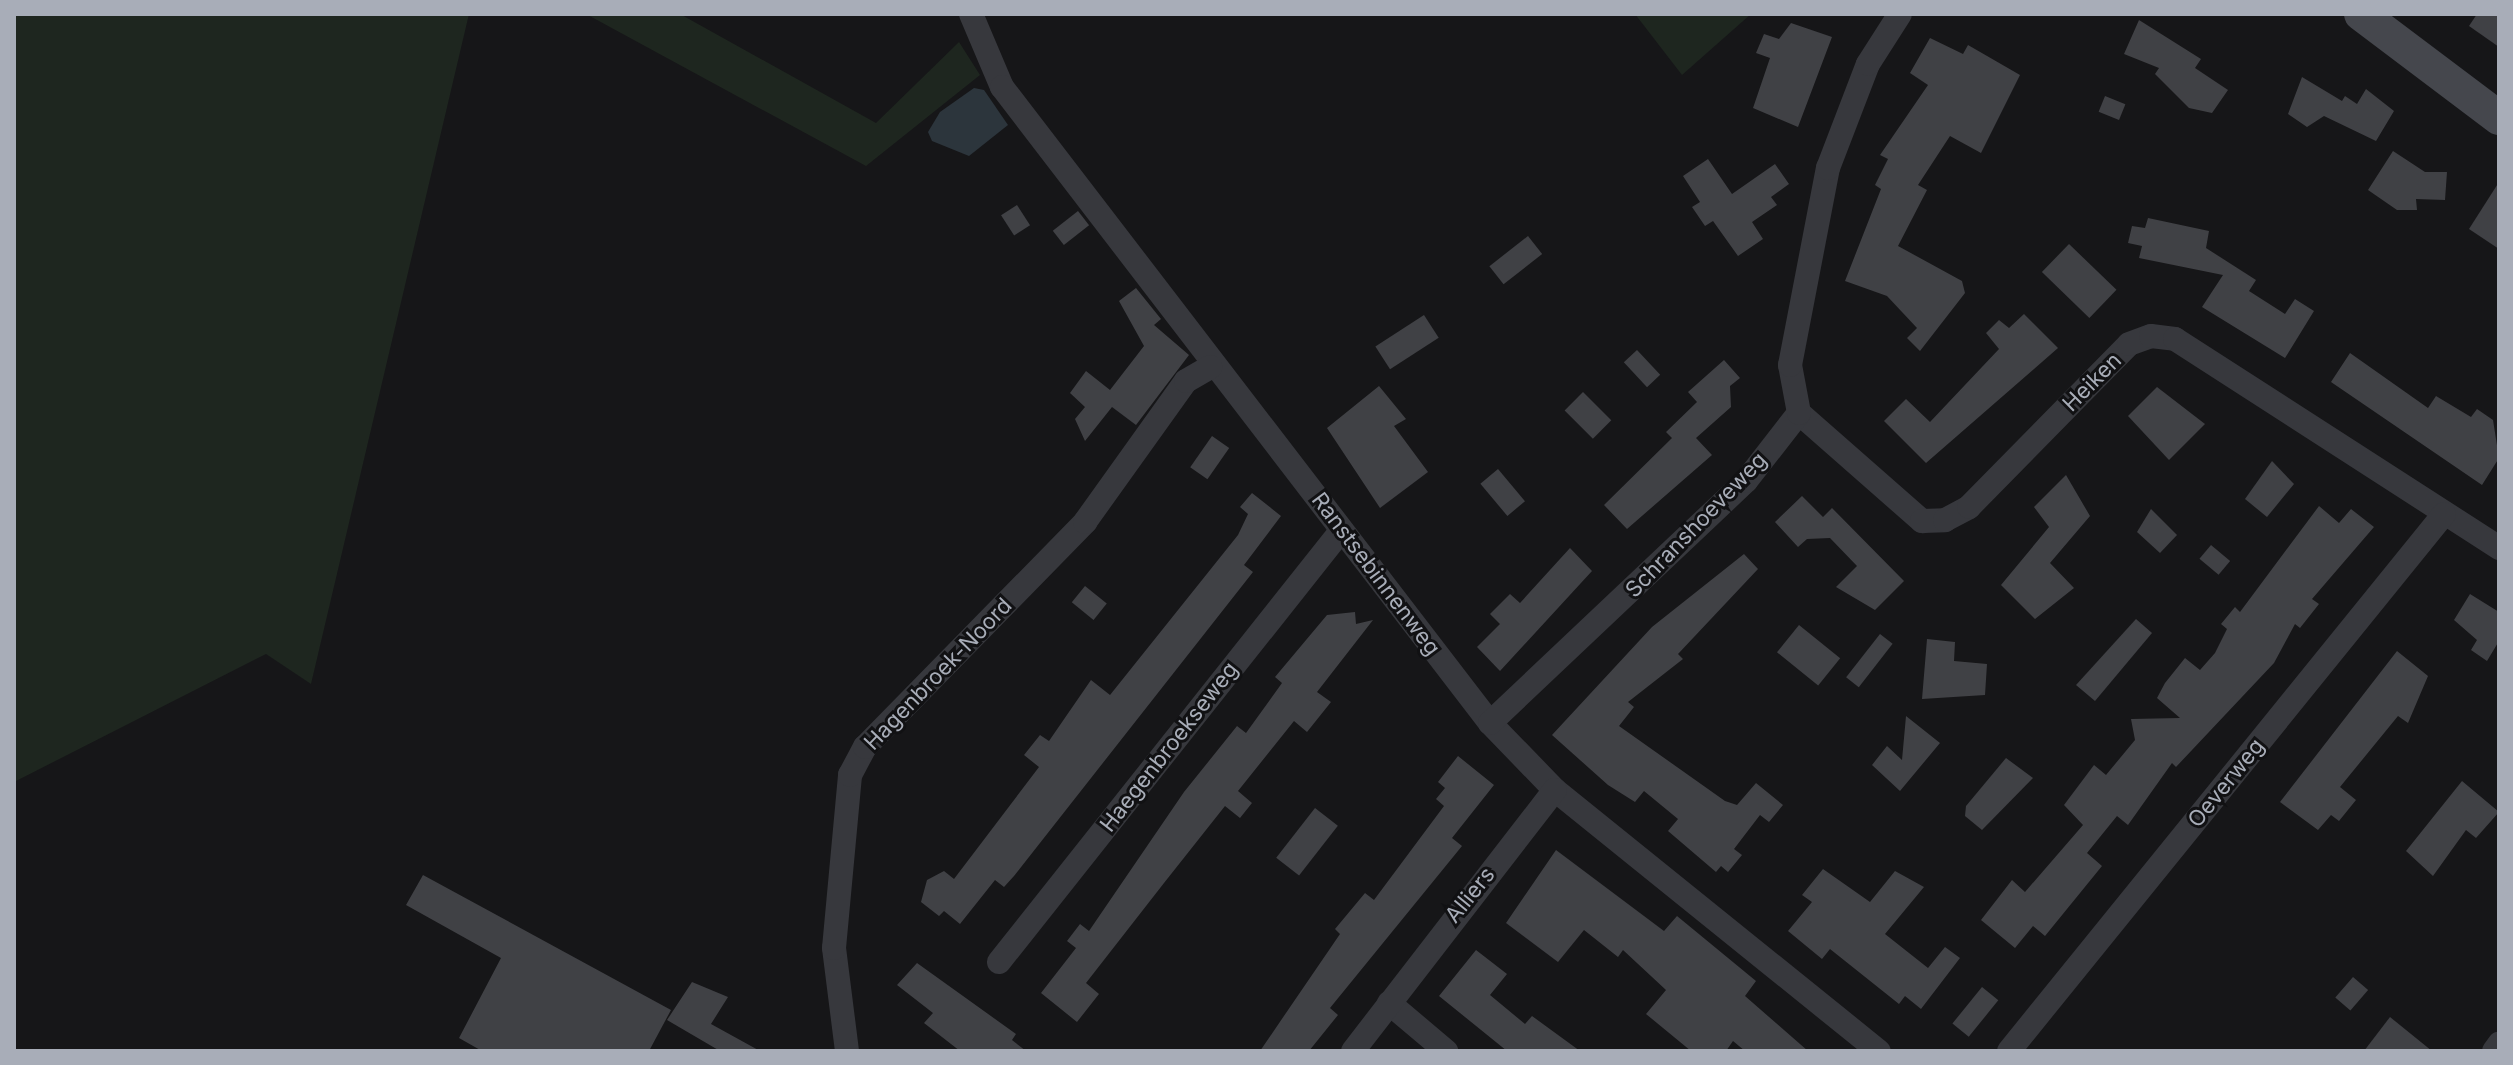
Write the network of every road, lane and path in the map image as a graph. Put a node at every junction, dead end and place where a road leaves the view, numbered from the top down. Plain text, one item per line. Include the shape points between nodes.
1 (971, 14) edge
2 (1900, 14) edge
3 (2361, 14) edge
4 (2499, 118) edge
5 (1210, 367) junction
6 (1799, 413) junction
7 (2444, 514) junction
8 (1340, 532) junction
9 (2499, 548) edge
10 (1490, 723) junction
11 (1555, 790) junction
12 (999, 962) dead end
13 (1389, 1003) junction
14 (2499, 1044) edge
15 (847, 1051) edge
16 (1353, 1051) edge
17 (1446, 1051) edge
18 (1879, 1051) edge
19 (2009, 1051) edge
20 (2494, 1051) edge

1 - 5 street, Ranstsebinnenweg via 1002,87 1204,346
2 - 6 street via 1868,64 1828,168 1790,365
3 - 4 street
5 - 8 street, Ranstsebinnenweg via 1230,379
5 - 15 street, Hagenbroek-Noord via 1186,381 1085,522 865,747 850,775 834,948
6 - 7 street, Heiken via 1922,521 1945,520 1969,507 2129,344 2151,336 2175,339
6 - 10 street, Schranshoeveweg via 1746,481
7 - 9 street, Heiken
7 - 19 street, Oeverweg
8 - 10 street, Ranstsebinnenweg
8 - 12 street, Haegenbroekseweg
10 - 11 street, Ranstsebinnenweg
11 - 13 street, Alliers
11 - 18 street, Ranstsebinnenweg
13 - 16 street, Alliers
13 - 17 street
14 - 20 street

